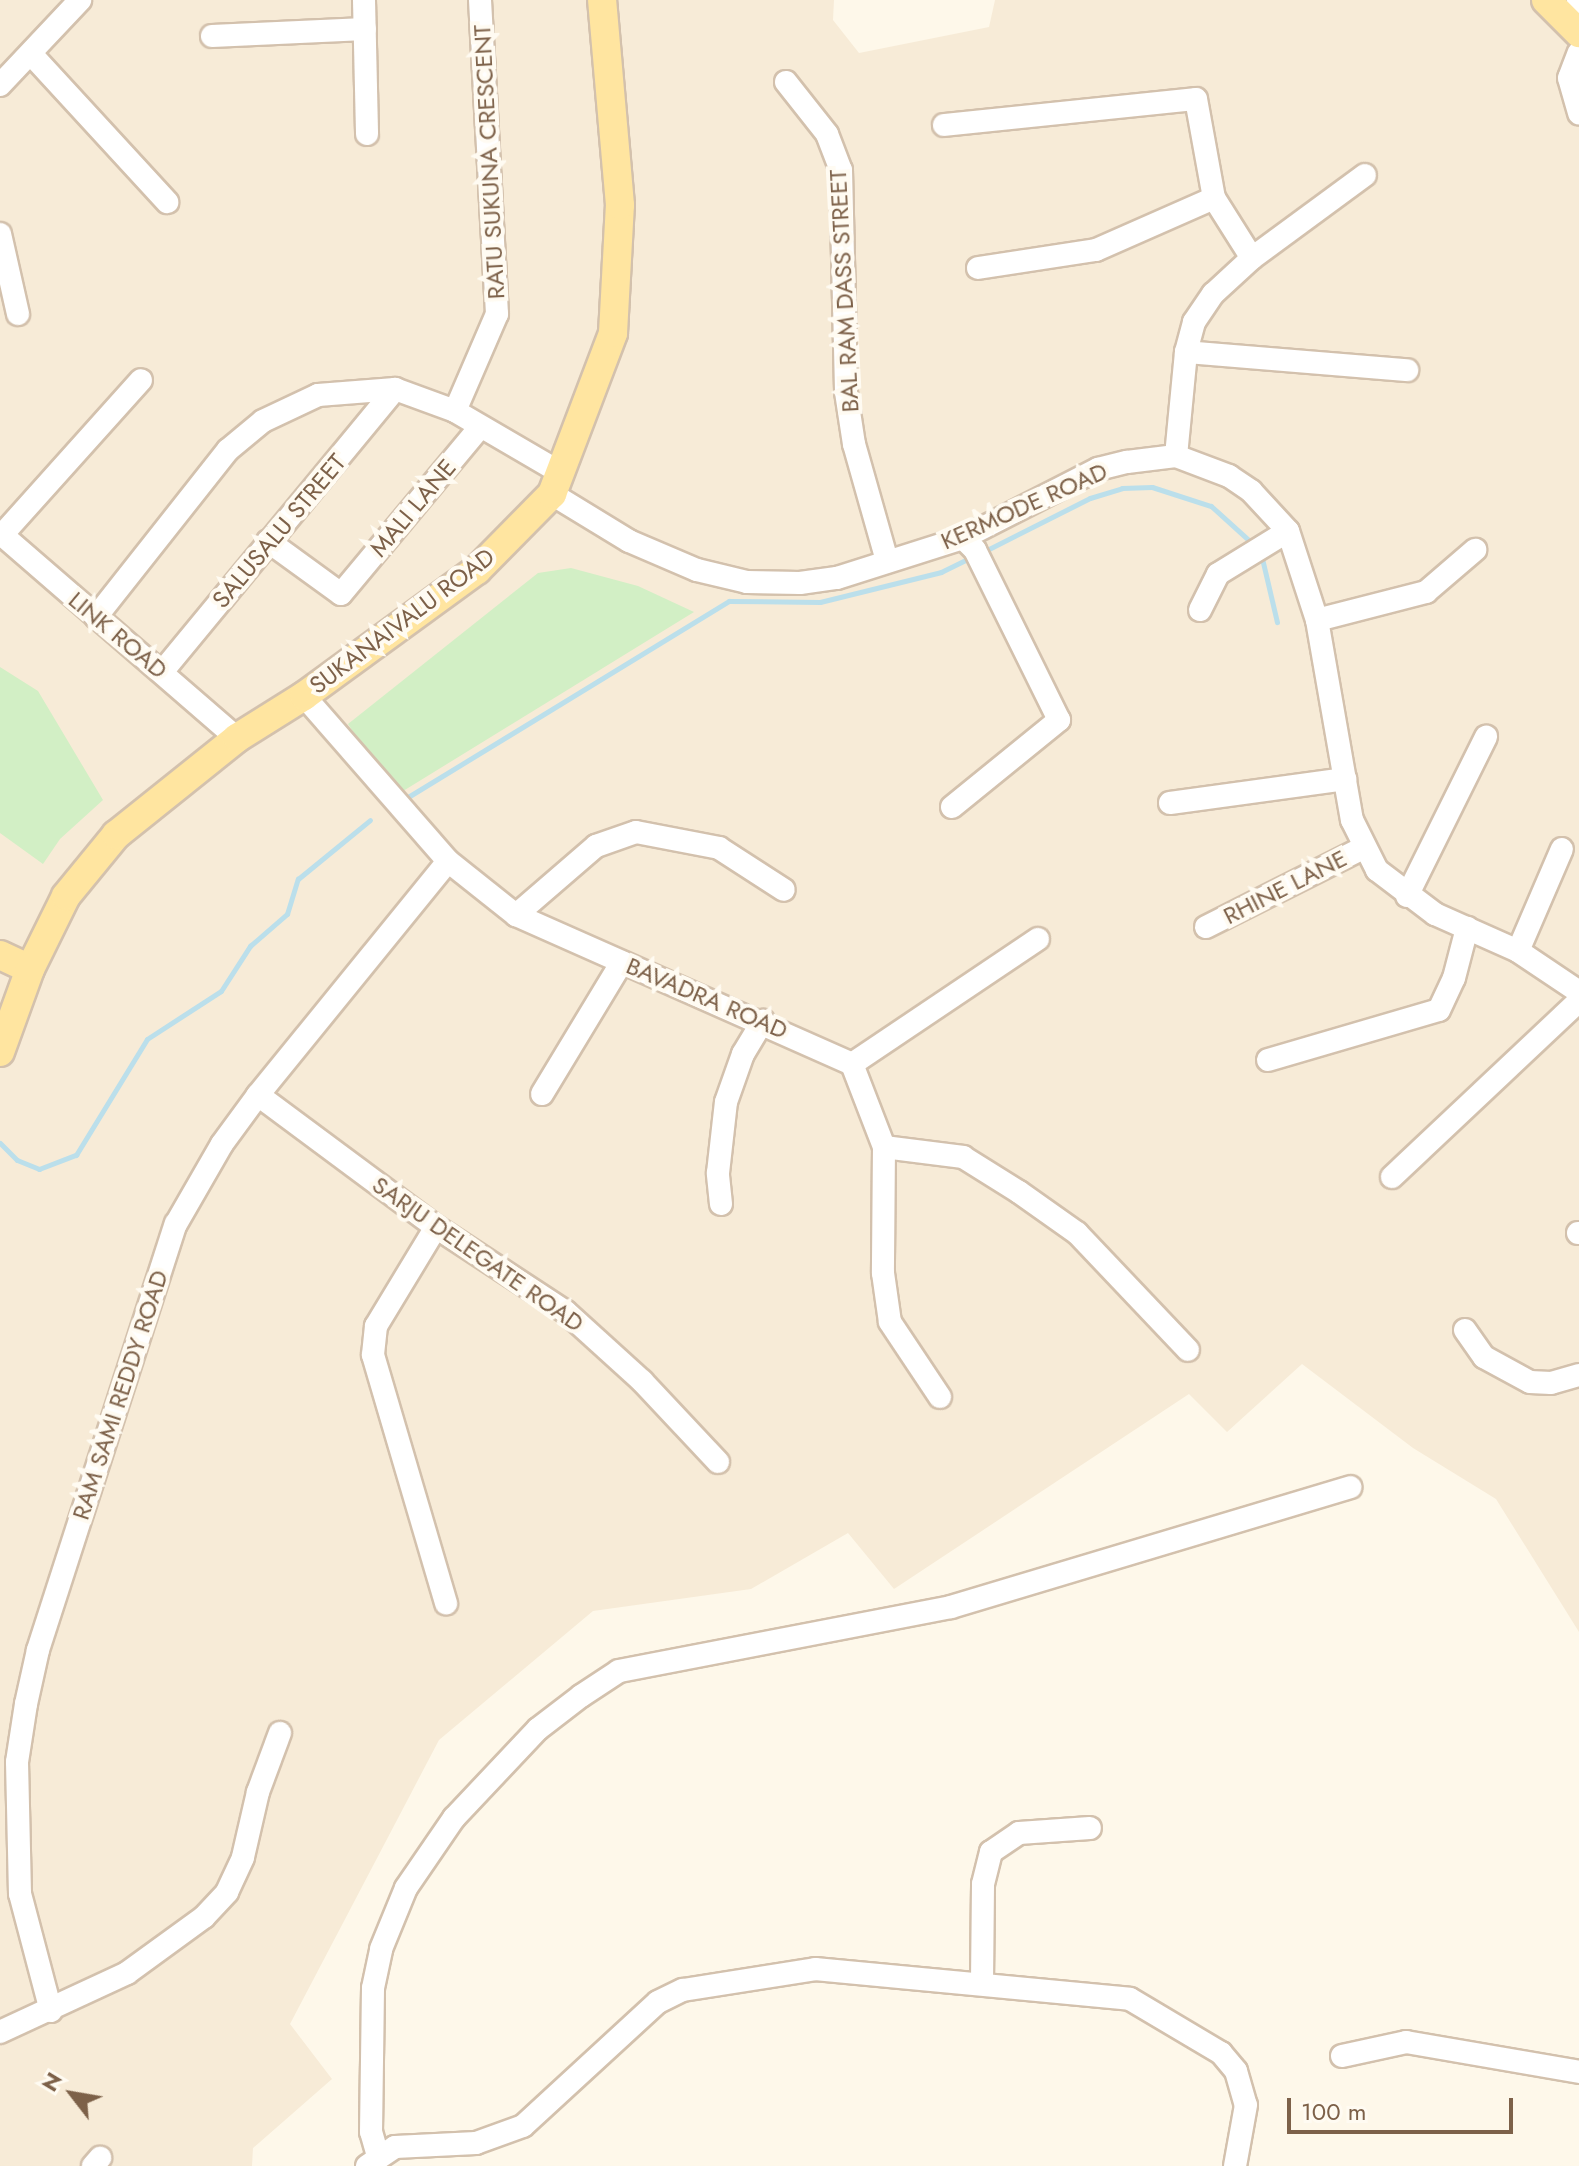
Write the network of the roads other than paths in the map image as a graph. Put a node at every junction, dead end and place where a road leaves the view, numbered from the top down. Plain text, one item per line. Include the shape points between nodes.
1 (80, 0) edge
2 (364, 0) edge
3 (480, 0) edge
4 (602, 0) edge
5 (1546, 0) edge
6 (1578, 0) edge
7 (365, 29) junction
8 (212, 36) dead end
9 (1578, 38) edge
10 (32, 55) junction
11 (786, 82) dead end
12 (0, 85) edge
13 (1579, 114) edge
14 (944, 125) dead end
15 (367, 134) dead end
16 (1365, 175) dead end
17 (1214, 198) junction
18 (167, 202) dead end
19 (0, 234) edge
20 (1252, 258) junction
21 (978, 268) dead end
22 (18, 314) dead end
23 (1186, 352) junction
24 (1407, 370) dead end
25 (141, 380) dead end
26 (395, 389) junction
27 (455, 411) junction
28 (480, 427) junction
29 (1176, 456) junction
30 (557, 484) junction
31 (1288, 531) junction
32 (1, 534) edge
33 (268, 541) junction
34 (1475, 550) dead end
35 (973, 552) junction
36 (887, 561) junction
37 (1200, 610) dead end
38 (96, 617) junction
39 (1317, 620) junction
40 (162, 672) junction
41 (304, 696) junction
42 (1486, 737) dead end
43 (237, 738) junction
44 (1345, 779) junction
45 (1170, 803) dead end
46 (952, 807) dead end
47 (1363, 848) junction
48 (1562, 849) dead end
49 (448, 861) junction
50 (784, 890) dead end
51 (1407, 896) junction
52 (516, 915) junction
53 (1206, 927) dead end
54 (1467, 928) junction
55 (1038, 939) dead end
56 (1518, 951) junction
57 (0, 955) edge
58 (622, 962) junction
59 (30, 969) junction
60 (1579, 992) edge
61 (1579, 1001) edge
62 (763, 1021) junction
63 (0, 1052) edge
64 (1268, 1060) dead end
65 (852, 1064) junction
66 (542, 1094) dead end
67 (258, 1095) junction
68 (884, 1147) junction
69 (1392, 1177) dead end
70 (721, 1204) dead end
71 (436, 1227) junction
72 (1465, 1330) dead end
73 (1188, 1350) dead end
74 (1579, 1375) edge
75 (940, 1397) dead end
76 (718, 1462) dead end
77 (1350, 1487) dead end
78 (446, 1603) dead end
79 (280, 1733) dead end
80 (1090, 1828) dead end
81 (982, 1981) junction
82 (51, 2011) junction
83 (0, 2032) edge
84 (1342, 2056) dead end
85 (1579, 2072) edge
86 (372, 2161) edge
87 (1235, 2166) edge

1 - 10 street
2 - 7 street
3 - 27 street, RATU SUKUNA CRESCENT via 497,314
4 - 30 main road, SUKANAIVALU ROAD via 620,205 613,333
5 - 9 main road
6 - 9 street
7 - 8 street
7 - 15 street
9 - 13 street via 1569,78
10 - 12 street
10 - 18 street
11 - 36 street, BAL RAM DASS STREET via 827,134 841,170 846,392 854,444
14 - 17 street via 1196,99
16 - 20 street
17 - 20 street
17 - 21 street via 1096,250
19 - 22 street
20 - 23 street via 1213,294 1194,322
23 - 24 street
23 - 29 street
25 - 32 street
26 - 27 street, KERMODE ROAD
26 - 33 street, SALUSALU STREET
26 - 38 street via 318,395 263,421 228,450
27 - 28 street, KERMODE ROAD
28 - 30 street, KERMODE ROAD
28 - 33 street, MALI LANE via 338,595
29 - 31 street via 1251,491
29 - 35 street, KERMODE ROAD via 1098,469
30 - 36 street, KERMODE ROAD via 629,541 697,570 747,582 837,578
30 - 41 main road, SUKANAIVALU ROAD via 477,570
31 - 37 street via 1218,574
31 - 39 street
32 - 38 street, LINK ROAD
33 - 40 street, SALUSALU STREET
34 - 39 street via 1426,592
35 - 36 street, KERMODE ROAD
35 - 46 street via 1059,720
38 - 40 street, LINK ROAD
39 - 44 street
40 - 43 street, LINK ROAD
41 - 43 main road, SUKANAIVALU ROAD
41 - 49 street, BAVADRA ROAD
42 - 51 street
43 - 59 main road, SUKANAIVALU ROAD via 116,835 66,896
44 - 45 street
44 - 47 street
47 - 51 street via 1377,870
47 - 53 street, RHINE LANE
48 - 56 street
49 - 52 street, BAVADRA ROAD
49 - 67 street, RAM SAMI REDDY ROAD
50 - 52 street via 719,848 636,832 596,846
51 - 54 street
52 - 58 street, BAVADRA ROAD
54 - 56 street
54 - 64 street via 1439,1010
55 - 65 street
56 - 60 street
57 - 59 main road
58 - 62 street, BAVADRA ROAD
58 - 66 street
59 - 63 main road, SUKANAIVALU ROAD
61 - 69 street
62 - 65 street, BAVADRA ROAD
62 - 70 street via 743,1054 726,1102 718,1173
65 - 68 street
67 - 71 street, SARJU DELEGATE ROAD
67 - 82 street, RAM SAMI REDDY ROAD via 222,1144 176,1224 32,1677 17,1762 20,1894
68 - 73 street via 963,1157 1019,1192 1086,1242
68 - 75 street via 883,1273 890,1322
71 - 76 street, SARJU DELEGATE ROAD via 566,1312 642,1381
71 - 78 street via 376,1326 373,1355
72 - 74 street via 1484,1357 1530,1382
77 - 86 street via 951,1607 619,1671 581,1696 538,1729 454,1818 406,1888 381,1949 373,1988
79 - 82 street via 258,1792 243,1857 227,1892 164,1951
80 - 81 street via 1019,1833 991,1852 983,1884
81 - 86 street via 815,1969 683,1990 658,2002 523,2126 476,2143 416,2144
81 - 87 street via 1130,1999 1221,2053 1236,2071 1246,2105
82 - 83 street
84 - 85 street via 1406,2042

